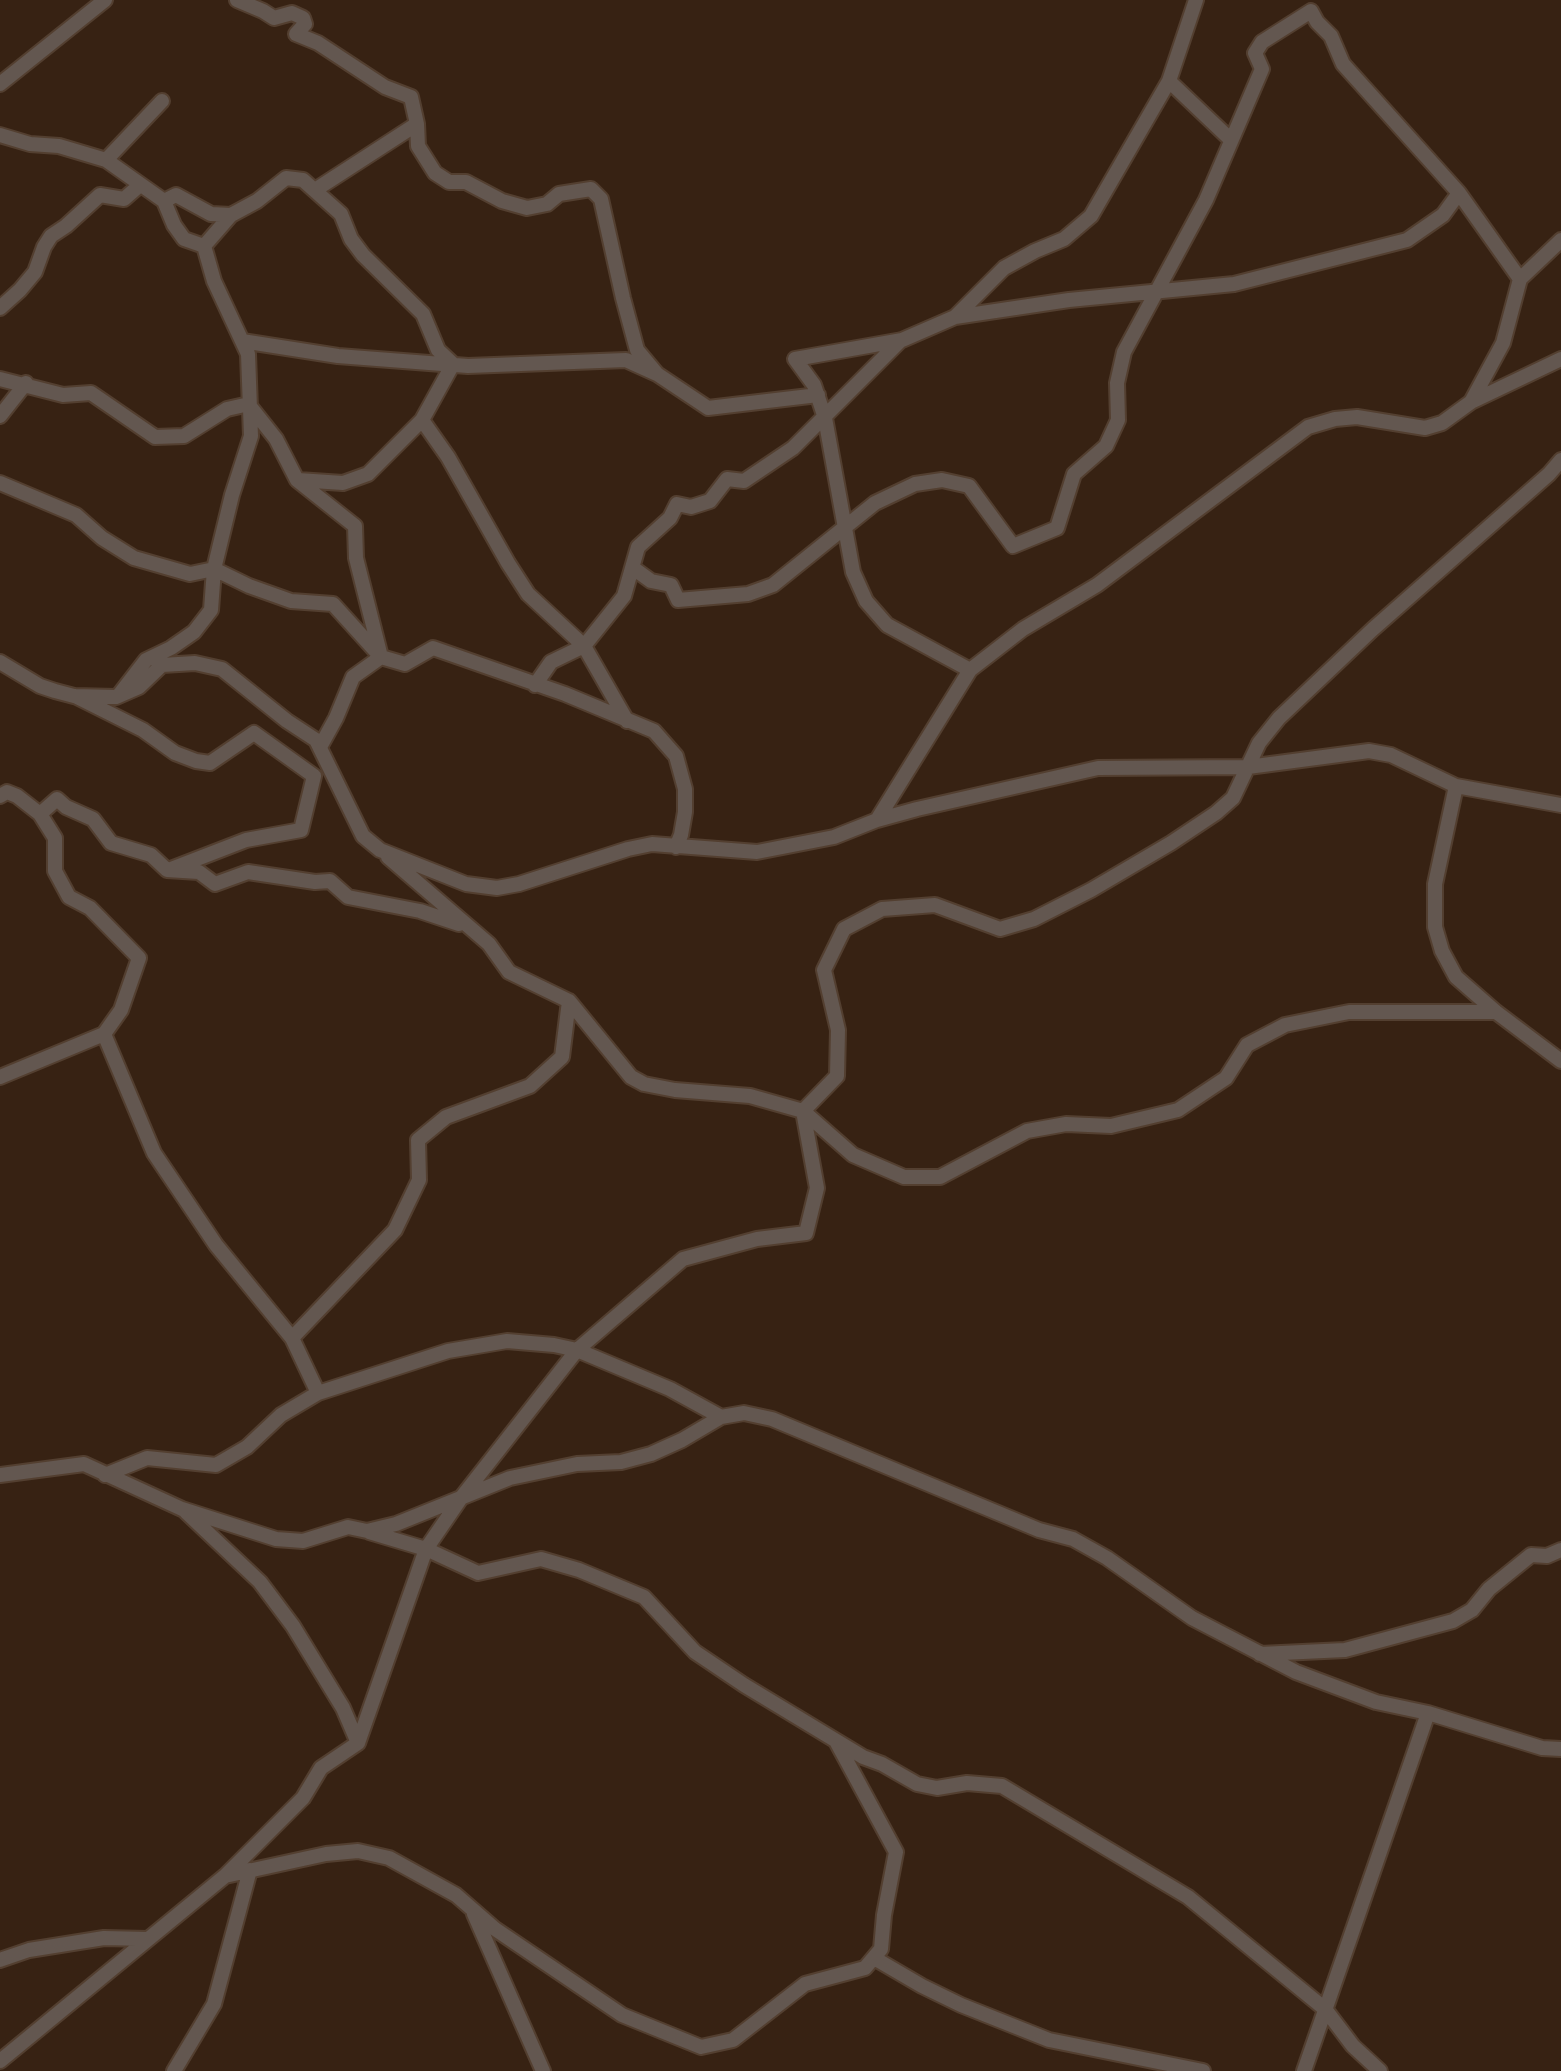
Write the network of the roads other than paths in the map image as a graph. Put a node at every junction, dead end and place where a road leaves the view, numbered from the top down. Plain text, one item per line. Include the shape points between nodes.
1 (105, 0) edge
2 (237, 0) edge
3 (1196, 0) edge
4 (1169, 81) junction
5 (0, 84) edge
6 (162, 101) dead end
7 (417, 124) junction
8 (0, 135) edge
9 (1230, 139) junction
10 (106, 160) junction
11 (140, 185) junction
12 (315, 190) junction
13 (1459, 193) junction
14 (164, 201) junction
15 (231, 215) junction
16 (1561, 240) edge
17 (204, 246) junction
18 (1520, 279) junction
19 (1157, 292) junction
20 (0, 308) edge
21 (955, 317) junction
22 (902, 340) junction
23 (242, 341) junction
24 (1561, 359) edge
25 (453, 364) junction
26 (657, 374) junction
27 (0, 379) edge
28 (26, 383) junction
29 (818, 395) junction
30 (1471, 402) junction
31 (249, 404) junction
32 (0, 416) edge
33 (825, 418) junction
34 (422, 420) junction
35 (1561, 460) edge
36 (297, 480) junction
37 (0, 483) edge
38 (846, 525) junction
39 (633, 568) junction
40 (214, 569) junction
41 (584, 646) junction
42 (381, 657) junction
43 (0, 662) edge
44 (970, 670) junction
45 (535, 685) junction
46 (74, 696) junction
47 (116, 697) junction
48 (627, 721) junction
49 (320, 747) junction
50 (1248, 767) junction
51 (1456, 786) junction
52 (0, 796) edge
53 (1561, 805) edge
54 (40, 814) junction
55 (877, 820) junction
56 (676, 847) junction
57 (380, 850) junction
58 (167, 870) junction
59 (466, 927) junction
60 (569, 1001) junction
61 (1496, 1012) junction
62 (104, 1034) junction
63 (1561, 1061) edge
64 (0, 1077) edge
65 (803, 1111) junction
66 (292, 1338) junction
67 (577, 1350) junction
68 (318, 1393) junction
69 (721, 1417) junction
70 (0, 1475) edge
71 (105, 1475) junction
72 (461, 1498) junction
73 (182, 1509) junction
74 (367, 1531) junction
75 (426, 1549) junction
76 (1561, 1550) edge
77 (1260, 1654) junction
78 (1428, 1713) junction
79 (835, 1739) junction
80 (358, 1743) junction
81 (1561, 1749) edge
82 (250, 1870) junction
83 (225, 1876) junction
84 (472, 1909) junction
85 (147, 1939) junction
86 (874, 1958) junction
87 (0, 1960) edge
88 (1325, 2009) junction
89 (0, 2061) edge
90 (0, 2068) edge
91 (9, 2071) edge
92 (174, 2071) edge
93 (543, 2071) edge
94 (1203, 2071) edge
95 (1304, 2071) edge
96 (1380, 2071) edge

1 - 5 street
2 - 7 street via 274,18 292,13 303,18 305,24 296,34 411,97
3 - 4 street
4 - 9 street
4 - 21 street via 1091,216 1064,239 1004,268
6 - 10 street
7 - 12 street
7 - 26 street via 418,146 435,173 449,182 466,182 527,208 547,204 559,194 591,189 601,199 637,350
8 - 10 street
9 - 13 street via 1262,69 1255,53 1262,42 1311,11 1331,36 1343,64
9 - 19 street via 1206,200
10 - 11 street
11 - 14 street
11 - 20 street via 124,199 100,195 51,236 35,272
12 - 15 street via 303,180 286,178
12 - 25 street via 341,214 363,255 423,314 438,350
13 - 18 street
13 - 19 street via 1443,215 1407,240 1234,284
14 - 15 street via 176,195 211,214
14 - 17 street via 184,239
15 - 17 street
16 - 18 street
17 - 23 street
18 - 30 street via 1503,343
19 - 21 street
19 - 38 street via 1124,352 1117,383 1118,420 1106,446 1074,474 1057,528 1013,546 969,486 942,480 893,493
21 - 22 street
22 - 29 street via 795,359
22 - 33 street
23 - 25 street via 338,356
23 - 31 street via 248,354
24 - 30 street
25 - 26 street via 626,360
25 - 34 street
26 - 29 street via 708,408
27 - 28 street
28 - 31 street via 63,395 91,393 155,437 184,436 227,409
28 - 32 street
29 - 33 street
30 - 44 street via 1442,423 1425,428 1357,417 1308,427 1097,585 1023,629
31 - 36 street via 276,439
31 - 40 street via 251,436
33 - 38 street
33 - 39 street via 793,448 744,481 727,479 710,501 691,507 677,504 670,518 638,547
34 - 36 street via 368,474 343,483
34 - 41 street via 528,594
35 - 50 street via 1279,718
36 - 42 street via 355,526 356,558
37 - 40 street via 76,515 134,558 190,574
38 - 39 street via 773,585 748,594 685,602 678,600 671,585 651,581
38 - 44 street via 853,572 876,613 887,625
39 - 41 street via 624,596
40 - 42 street via 291,601 333,604
40 - 47 street via 211,610 205,621 146,660
41 - 45 street via 551,662
41 - 48 street
42 - 45 street via 405,664 433,648
42 - 49 street via 353,677
43 - 46 street via 40,686
44 - 55 street
45 - 48 street
46 - 47 street
46 - 58 street via 196,761 210,763 254,733 314,776 301,830 246,840
47 - 49 street via 139,687 162,665 195,663 222,669
48 - 56 street via 654,731 676,756 685,789
49 - 57 street via 363,836
50 - 51 street via 1369,751 1391,755
50 - 55 street via 1098,768
50 - 65 street via 1233,798 1216,813 1034,919 1000,929 935,905 882,909 844,929 824,970 838,1030 837,1076
51 - 53 street
51 - 61 street via 1435,884 1435,927 1456,977
52 - 54 street via 17,796
54 - 58 street via 57,799 93,819 111,843 151,855
54 - 62 street via 55,838 55,871 69,897 90,908 139,958 121,1010
55 - 56 street via 834,837 757,852
56 - 57 street via 628,849 497,888 466,884
57 - 59 street
58 - 59 street via 199,872 215,884 248,872 330,881 348,897 420,911
59 - 60 street via 489,944 509,972
60 - 65 street via 631,1077 644,1084 750,1096
60 - 66 street via 562,1057 530,1086 446,1117 418,1140 419,1180 395,1230
61 - 63 street
61 - 65 street via 1349,1012 1285,1025 1247,1045 1226,1078 1178,1110 1111,1126 1066,1124 1027,1131 940,1177 904,1177 853,1155
62 - 64 street
62 - 66 street via 154,1153 216,1245
65 - 67 street via 817,1188 806,1233 757,1239 683,1259
66 - 68 street
67 - 68 street via 507,1341 448,1351
67 - 69 street
67 - 72 street
68 - 71 street via 216,1465 147,1458
69 - 72 street via 651,1454 510,1478
69 - 77 street via 744,1413 772,1419 1039,1530 1073,1539 1192,1618
70 - 71 street via 84,1464
71 - 73 street
72 - 74 street
72 - 75 street
73 - 74 street via 276,1539 303,1541 348,1527
73 - 80 street via 260,1582 343,1708
74 - 75 street
75 - 79 street via 478,1573 541,1559 644,1597 695,1652
75 - 80 street
76 - 77 street via 1531,1555 1453,1621 1345,1650
77 - 78 street via 1376,1702
78 - 81 street
78 - 88 street
79 - 86 street via 896,1852 881,1949
79 - 88 street via 917,1784 1002,1786 1188,1897
80 - 83 street via 321,1768 303,1798
82 - 83 street
82 - 84 street via 358,1851 389,1858
82 - 92 street via 214,2004
83 - 85 street
84 - 86 street via 622,2015 701,2047 733,2040 805,1984 865,1968
84 - 93 street
85 - 87 street via 104,1938
85 - 89 street
86 - 94 street via 948,1998 1049,2040
88 - 95 street
88 - 96 street
90 - 91 street

